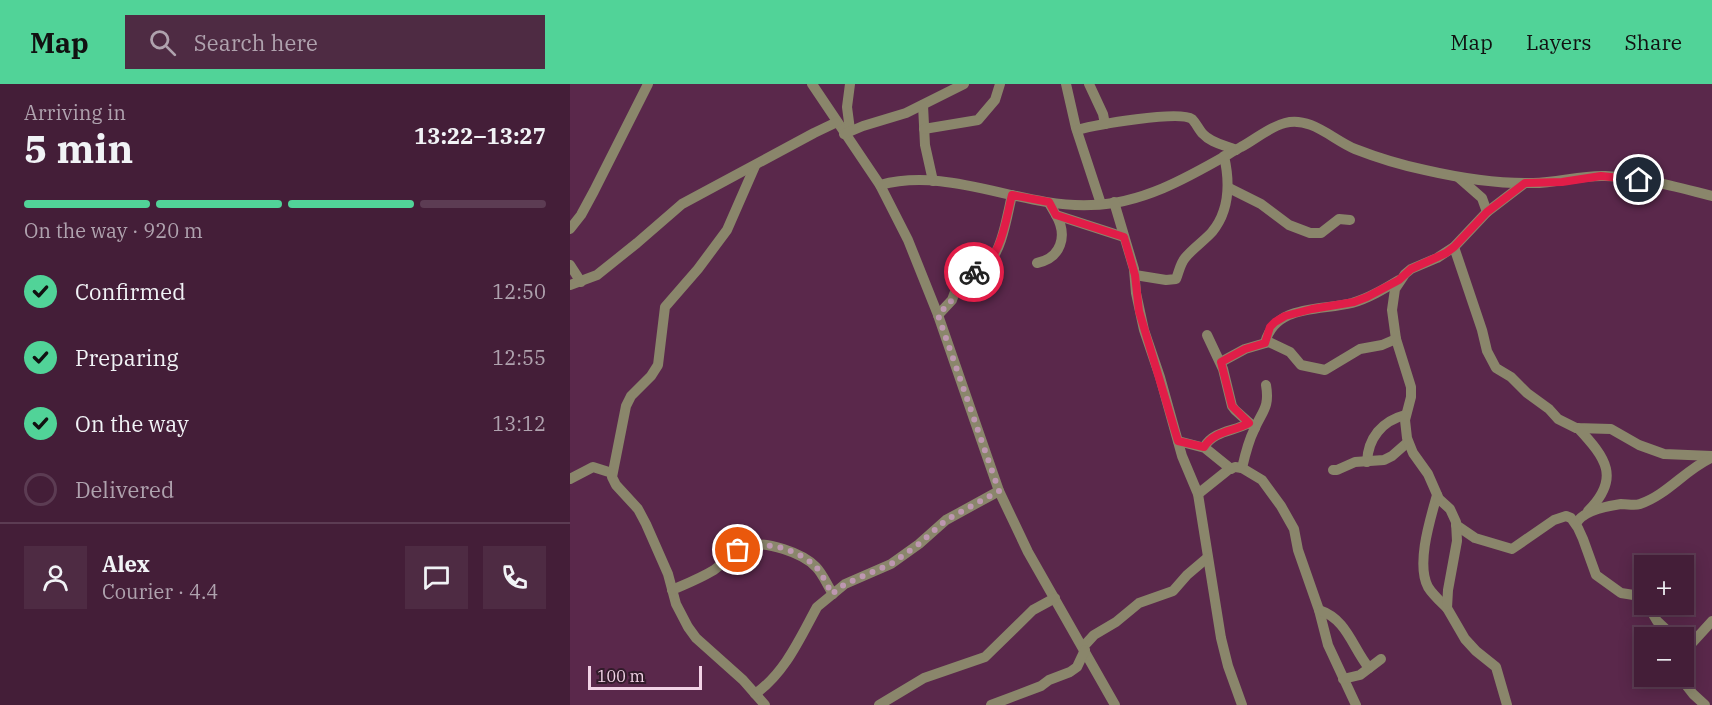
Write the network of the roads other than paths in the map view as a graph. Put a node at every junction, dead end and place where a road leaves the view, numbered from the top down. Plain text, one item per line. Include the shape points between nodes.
1 (648, 84) edge
2 (812, 84) edge
3 (850, 84) edge
4 (964, 84) edge
5 (1000, 84) edge
6 (1066, 84) edge
7 (1089, 84) edge
8 (923, 105) junction
9 (837, 122) junction
10 (1105, 124) junction
11 (924, 129) junction
12 (1077, 130) junction
13 (847, 132) junction
14 (1236, 150) junction
15 (1224, 156) junction
16 (755, 166) junction
17 (1458, 177) junction
18 (933, 181) junction
19 (1525, 183) junction
20 (880, 185) junction
21 (1229, 188) junction
22 (1012, 195) junction
23 (1712, 196) edge
24 (1049, 202) junction
25 (1114, 202) junction
26 (1101, 204) junction
27 (1487, 212) junction
28 (1056, 215) junction
29 (1350, 220) dead end
30 (570, 230) edge
31 (1124, 237) junction
32 (1454, 247) junction
33 (1037, 263) dead end
34 (570, 265) edge
35 (1135, 275) junction
36 (1399, 280) junction
37 (581, 282) junction
38 (570, 285) edge
39 (938, 315) junction
40 (1207, 335) dead end
41 (1396, 339) junction
42 (1265, 343) junction
43 (1221, 362) junction
44 (1266, 385) dead end
45 (1405, 415) junction
46 (1252, 425) junction
47 (1578, 428) junction
48 (1178, 441) junction
49 (1408, 442) junction
50 (1204, 447) junction
51 (1712, 456) edge
52 (1367, 462) junction
53 (1236, 468) junction
54 (1333, 470) dead end
55 (612, 473) junction
56 (570, 479) edge
57 (999, 491) junction
58 (1198, 494) junction
59 (1437, 495) junction
60 (1588, 512) junction
61 (1576, 524) junction
62 (1456, 525) junction
63 (1207, 558) junction
64 (672, 590) junction
65 (832, 594) junction
66 (1634, 595) edge
67 (1055, 598) junction
68 (1448, 608) junction
69 (1319, 610) junction
70 (1653, 615) edge
71 (1712, 621) edge
72 (1663, 627) edge
73 (1694, 641) edge
74 (1084, 649) junction
75 (1381, 659) dead end
76 (1369, 668) junction
77 (1344, 679) junction
78 (1688, 687) edge
79 (755, 694) junction
80 (765, 705) edge
81 (879, 705) edge
82 (992, 705) edge
83 (1115, 705) edge
84 (1242, 705) edge
85 (1356, 705) edge
86 (1507, 705) edge
87 (1705, 705) edge

1 - 30 street
2 - 9 street
3 - 13 street
4 - 8 street
5 - 11 street via 995,100 978,120
6 - 12 street
7 - 10 street
8 - 11 street
8 - 13 street
9 - 13 street
9 - 16 street
10 - 12 street
10 - 14 street via 1186,117 1210,140
11 - 18 street
12 - 26 street
13 - 20 street
14 - 15 street
14 - 17 street via 1286,122 1307,123 1355,149
15 - 21 street
15 - 25 street via 1152,193
16 - 37 street via 682,204 597,275
16 - 55 street via 727,230 665,308 658,365 626,406
17 - 19 street
17 - 27 street via 1482,198
18 - 20 street
18 - 22 street
19 - 23 street via 1621,177
19 - 27 street
20 - 39 street via 908,240
21 - 29 street via 1261,204 1289,225 1310,233 1321,233 1339,219
21 - 35 street via 1219,223 1185,257 1177,278
22 - 24 street
22 - 39 street via 992,259 960,278 952,300
24 - 26 street
24 - 28 street
25 - 26 street
25 - 31 street
27 - 32 street
28 - 31 street
28 - 33 street via 1061,233 1058,251 1051,259
31 - 35 street
32 - 36 street via 1411,269
32 - 47 street via 1493,366 1558,419
34 - 37 street
35 - 48 street via 1139,311
36 - 41 street via 1392,310
36 - 42 street via 1354,302 1285,316 1270,327
37 - 38 street
39 - 57 street
40 - 43 street
41 - 42 street via 1360,349 1325,370 1301,365 1282,347
41 - 45 street via 1411,387
42 - 43 street
43 - 46 street via 1232,406
44 - 46 street via 1266,408
45 - 49 street
45 - 52 street via 1379,429 1369,447
46 - 50 street via 1218,433
46 - 53 street
47 - 51 street via 1611,429 1664,454
47 - 60 street via 1598,449 1606,473 1601,495
48 - 50 street
48 - 58 street
49 - 52 street via 1392,456
49 - 59 street
50 - 53 street
51 - 60 street via 1645,501
52 - 54 street via 1348,463
53 - 58 street
53 - 69 street via 1262,480 1290,519
55 - 56 street via 593,467
55 - 64 street via 616,485 646,524
57 - 65 street via 946,520 891,564 845,584
57 - 67 street
58 - 63 street
59 - 62 street via 1453,514
59 - 68 street via 1425,544 1423,573 1430,590
60 - 61 street
61 - 62 street via 1566,516 1559,518 1516,548 1508,549 1475,538
61 - 66 street via 1596,575 1621,593
62 - 68 street
63 - 74 street via 1173,591 1139,603 1094,635
63 - 84 street via 1221,638
64 - 65 street via 711,572 738,550 758,544 788,551 814,564
64 - 79 street via 682,618 696,638
65 - 79 street via 818,607 778,672
67 - 74 street
67 - 81 street via 1033,610 985,657 924,678
68 - 86 street via 1465,639 1496,667
69 - 76 street via 1340,622
69 - 77 street via 1328,645
70 - 72 street
71 - 73 street
74 - 82 street via 1077,667 1070,672
74 - 83 street
75 - 76 street
76 - 77 street
77 - 85 street
78 - 87 street
79 - 80 street

